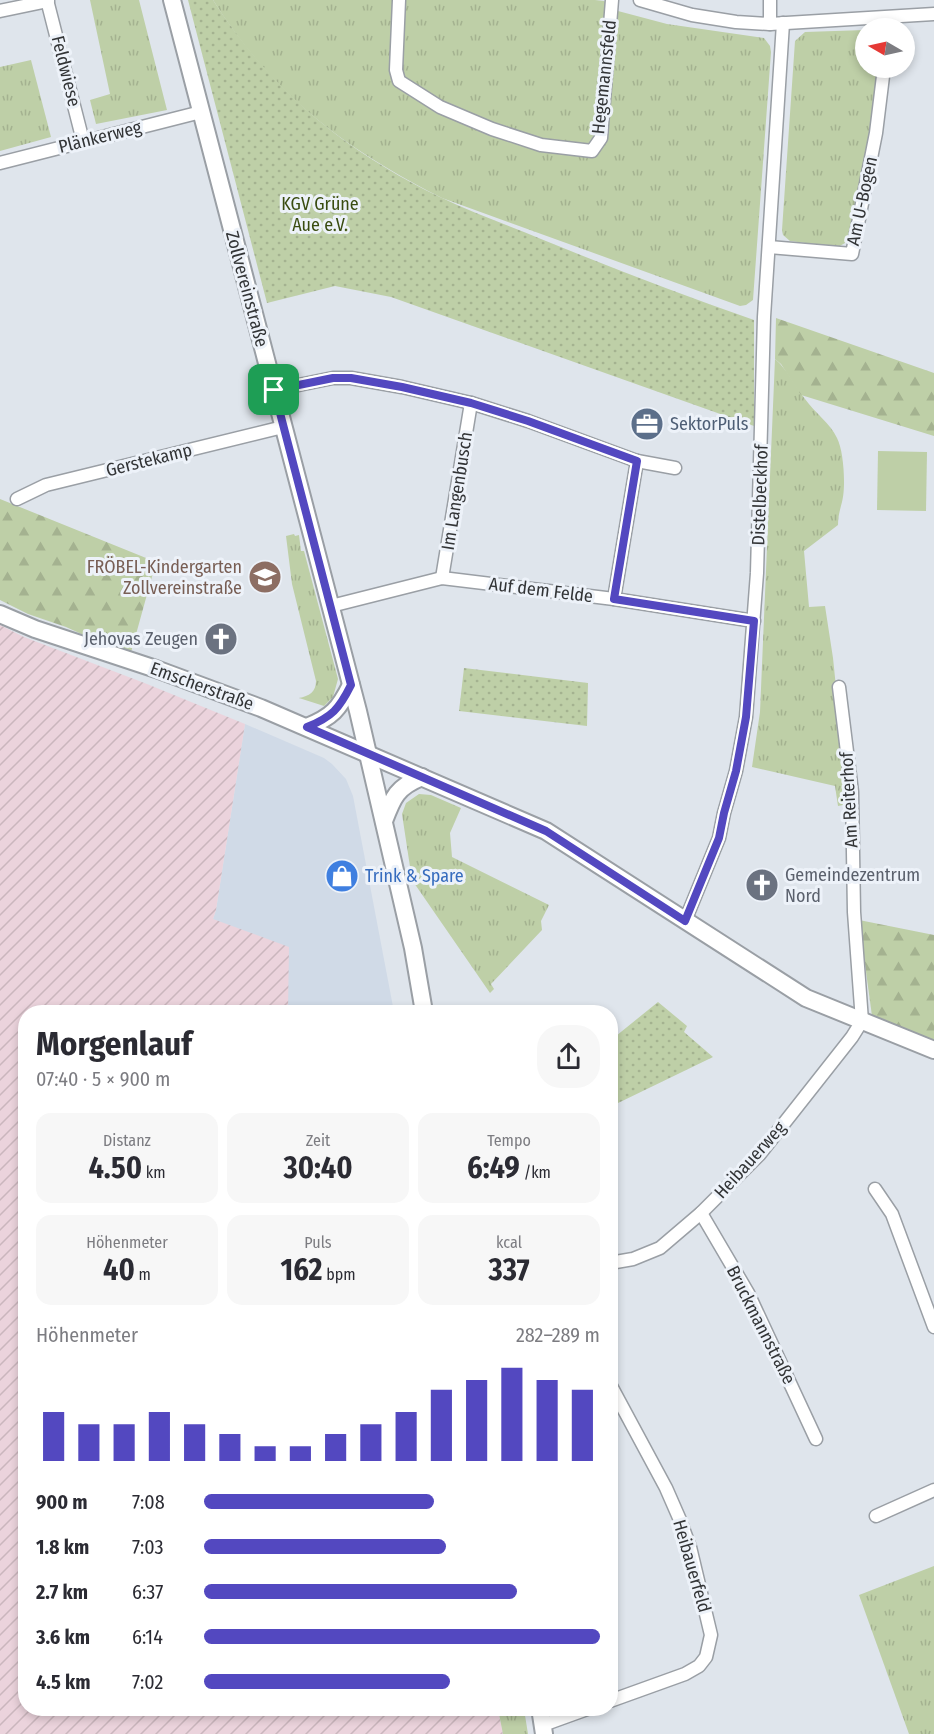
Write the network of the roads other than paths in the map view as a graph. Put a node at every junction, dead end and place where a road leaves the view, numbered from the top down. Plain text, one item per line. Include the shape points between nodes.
1 (172, 0) edge
2 (399, 0) edge
3 (612, 0) edge
4 (640, 0) edge
5 (770, 0) edge
6 (48, 1) edge
7 (0, 11) edge
8 (934, 14) edge
9 (912, 18) edge
10 (855, 23) edge
11 (776, 24) junction
12 (883, 78) edge
13 (201, 112) junction
14 (83, 141) junction
15 (0, 163) edge
16 (769, 247) junction
17 (274, 390) junction
18 (471, 403) junction
19 (284, 427) junction
20 (637, 461) junction
21 (675, 468) dead end
22 (17, 499) dead end
23 (442, 578) junction
24 (614, 599) junction
25 (331, 606) junction
26 (0, 614) edge
27 (754, 621) junction
28 (351, 685) junction
29 (839, 687) dead end
30 (307, 727) junction
31 (368, 753) junction
32 (422, 777) junction
33 (384, 821) junction
34 (685, 921) junction
35 (423, 1005) edge
36 (862, 1021) junction
37 (934, 1050) edge
38 (875, 1189) dead end
39 (701, 1213) junction
40 (618, 1261) edge
41 (934, 1326) edge
42 (618, 1399) edge
43 (816, 1438) dead end
44 (934, 1490) edge
45 (876, 1516) dead end
46 (618, 1698) edge
47 (573, 1716) edge
48 (543, 1730) edge

1 - 13 main road, Zollvereinstraße
2 - 3 street, Hegemannsfeld via 399,81 440,107 492,129 541,145 592,151 601,138
4 - 11 street via 692,15
5 - 11 street, Distelbeckhof
6 - 7 street, Feldwiese
6 - 14 street, Feldwiese
8 - 9 street
10 - 11 street
11 - 16 street, Distelbeckhof
12 - 16 street, Am U-Bogen via 852,254
13 - 14 street, Plänkerweg
13 - 17 main road, Zollvereinstraße
14 - 15 street, Plänkerweg
16 - 27 street, Distelbeckhof
17 - 18 street via 351,378
17 - 19 main road, Zollvereinstraße
18 - 20 street
18 - 23 street, Im Langenbusch
19 - 22 street, Gerstekamp via 46,485
19 - 25 main road, Zollvereinstraße
20 - 21 street
20 - 24 street
23 - 24 street, Auf dem Felde
23 - 25 street, Auf dem Felde
24 - 27 street, Auf dem Felde
25 - 28 main road, Zollvereinstraße
26 - 30 main road, Emscherstraße via 216,690
27 - 34 street, Distelbeckhof via 746,717 736,771 719,838
28 - 30 main road via 341,705 326,719
28 - 31 main road, Zollvereinstraße
29 - 36 street, Am Reiterhof via 852,792 854,912
30 - 31 main road, Emscherstraße
31 - 32 main road, Emscherstraße
31 - 33 main road, Zollvereinstraße
32 - 33 main road via 407,783 394,796
32 - 34 main road, Emscherstraße via 546,831
33 - 35 main road, Zollvereinstraße
34 - 36 main road, Emscherstraße via 806,998
36 - 37 main road, Emscherstraße
36 - 39 street, Heibauerweg via 759,1155
38 - 41 street via 892,1214
39 - 40 street, Heibauerweg via 660,1248
39 - 43 street, Bruckmannstraße via 748,1293
42 - 46 street, Heibauerfeld via 680,1520 711,1635 706,1657 699,1666
44 - 45 street
47 - 48 street

